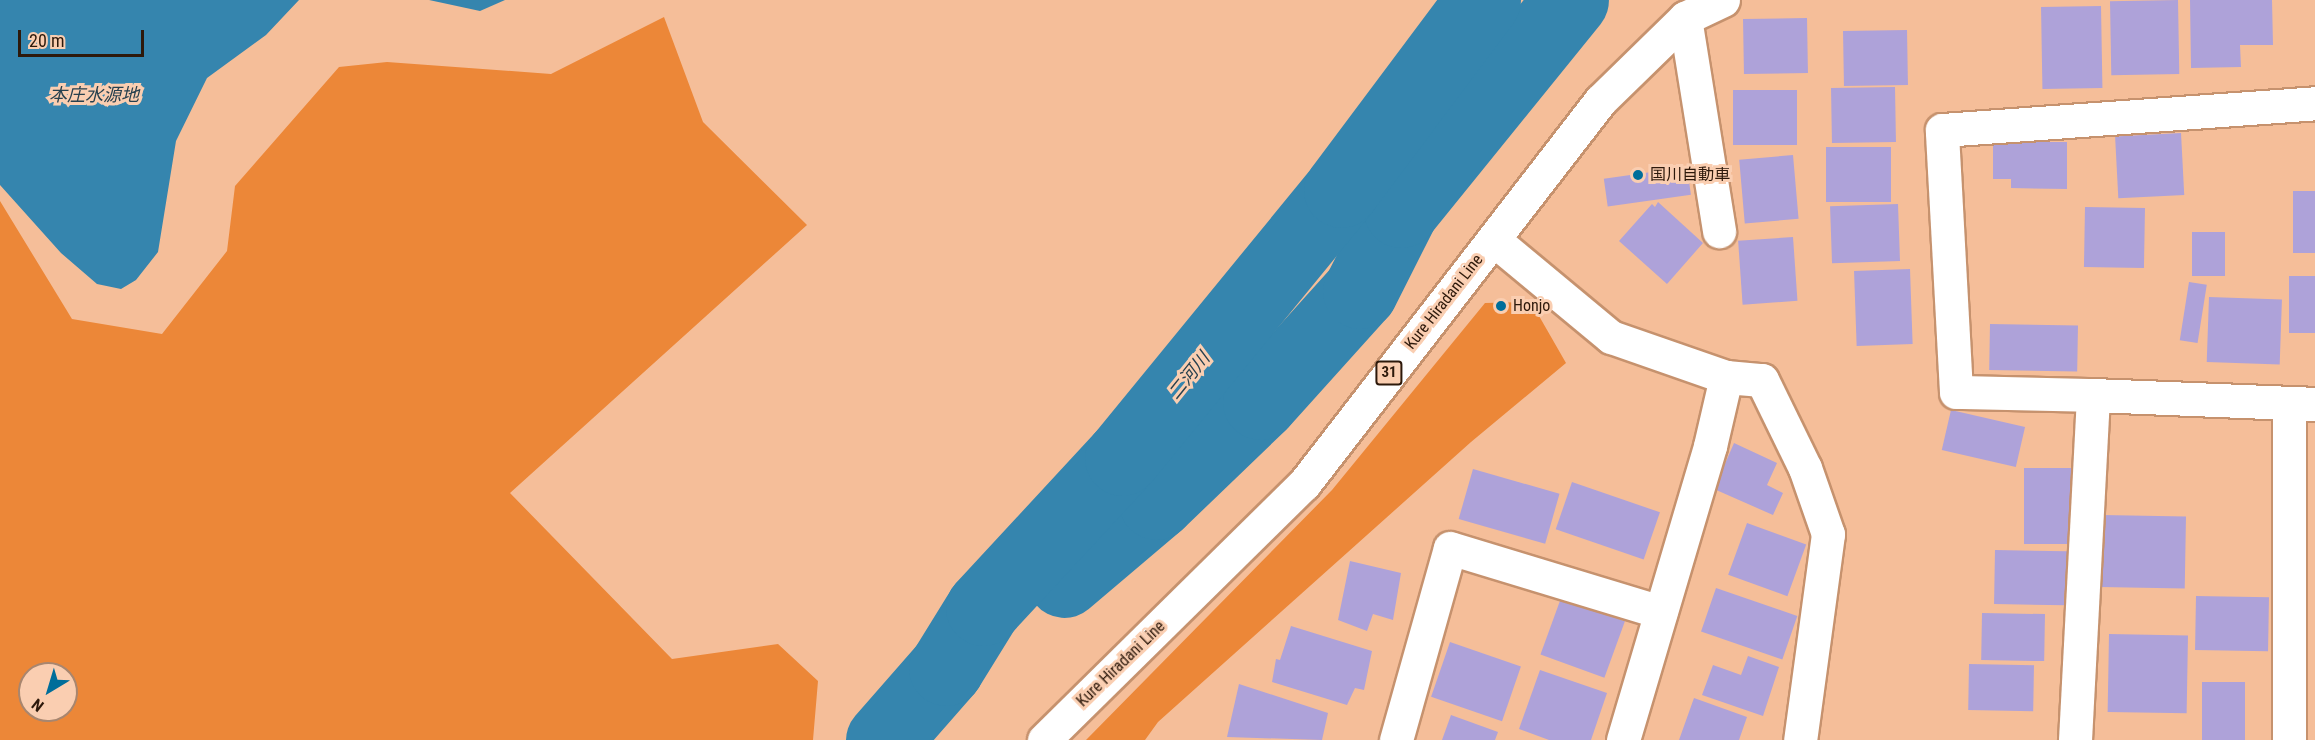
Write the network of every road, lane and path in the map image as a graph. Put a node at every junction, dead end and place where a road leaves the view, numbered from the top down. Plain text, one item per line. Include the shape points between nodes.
1 (1723, 0) edge
2 (1685, 18) junction
3 (2315, 103) edge
4 (1719, 231) dead end
5 (1494, 240) junction
6 (1726, 377) junction
7 (2093, 395) junction
8 (2302, 404) edge
9 (1660, 612) junction
10 (2302, 644) edge
11 (1044, 740) edge
12 (1396, 740) edge
13 (1623, 740) edge
14 (1800, 740) edge
15 (2074, 740) edge
16 (2289, 740) edge

1 - 2 street, Kure Hiradani Line / 31
2 - 4 street
2 - 5 street, Kure Hiradani Line / 31 via 1600,101
3 - 7 street via 1942,130 1956,392
5 - 6 street via 1611,337
5 - 11 street, Kure Hiradani Line / 31 via 1304,484
6 - 9 street
6 - 14 street via 1762,380 1805,468 1828,534
7 - 8 street
7 - 15 street
8 - 10 street
9 - 12 street via 1450,548
9 - 13 street
10 - 16 street

